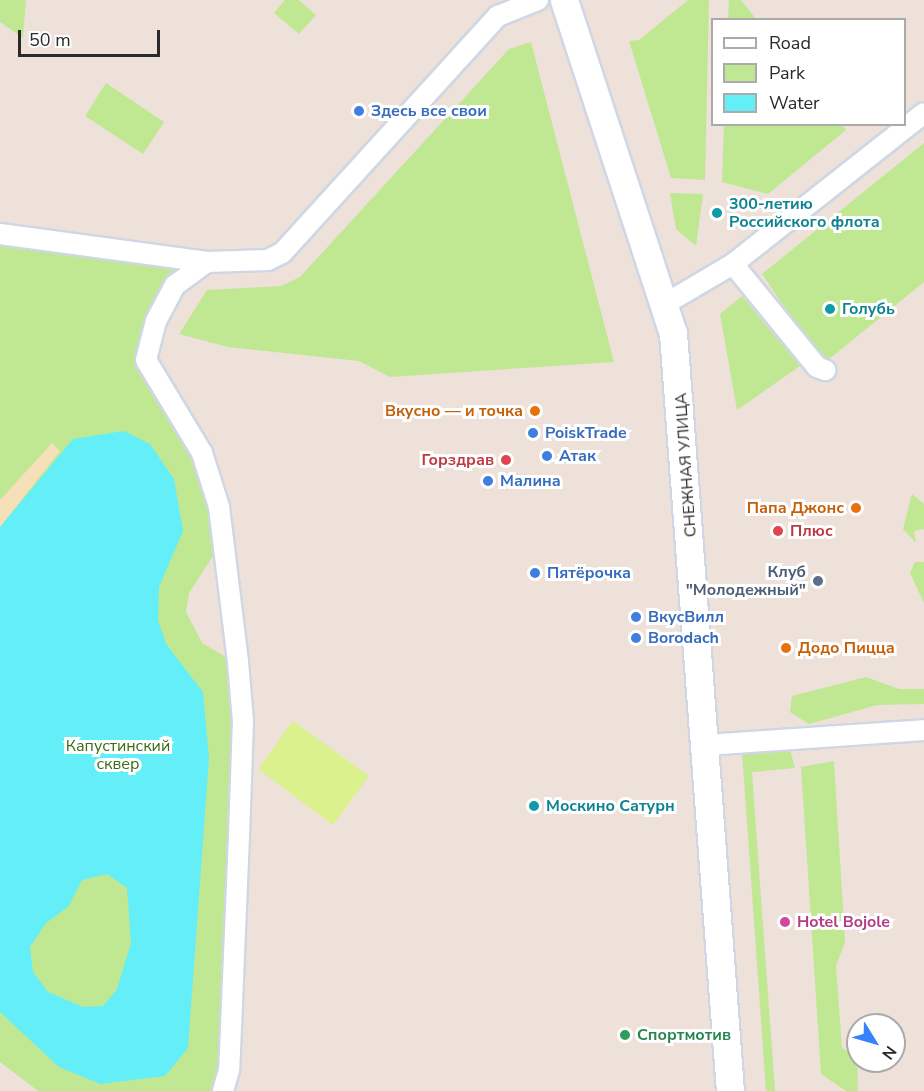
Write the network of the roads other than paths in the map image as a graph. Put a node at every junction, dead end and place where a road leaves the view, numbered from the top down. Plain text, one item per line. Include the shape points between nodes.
1 (538, 0) edge
2 (564, 0) edge
3 (924, 113) edge
4 (0, 234) edge
5 (207, 262) junction
6 (733, 264) junction
7 (665, 304) junction
8 (825, 370) dead end
9 (924, 730) edge
10 (705, 745) junction
11 (222, 1091) edge
12 (730, 1091) edge

1 - 5 street via 498,16 282,253 267,260
2 - 7 main road, СНЕЖНАЯ УЛИЦА
3 - 6 street
4 - 5 street
5 - 11 street via 172,290 156,321 146,360 202,453 219,507 226,600 238,662 243,721 239,836 229,1070
6 - 7 street
6 - 8 street via 817,367
7 - 10 main road, СНЕЖНАЯ УЛИЦА via 680,382
9 - 10 street
10 - 12 main road, СНЕЖНАЯ УЛИЦА

